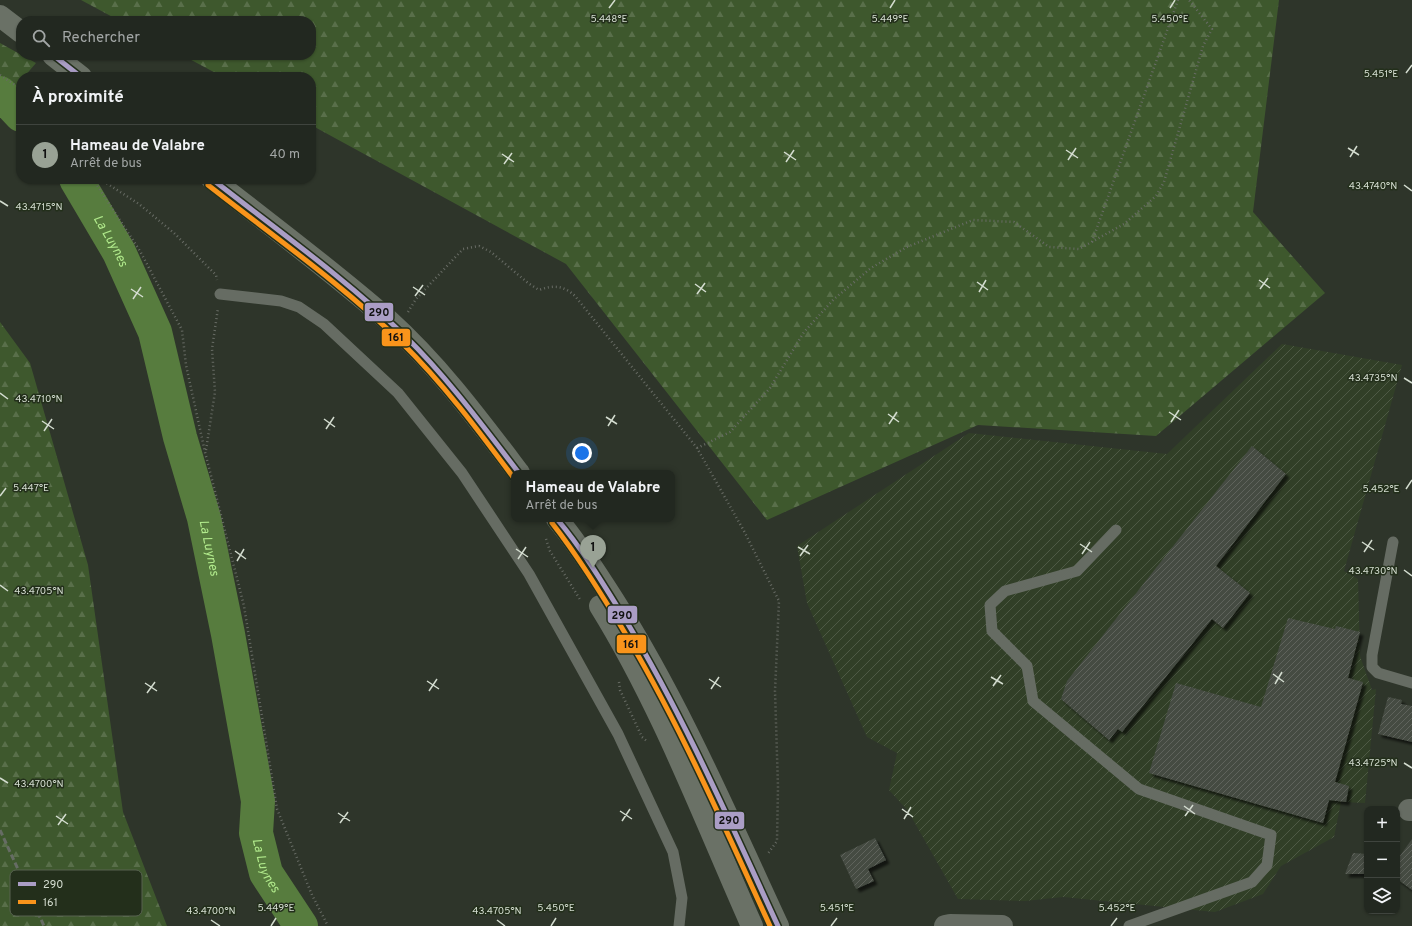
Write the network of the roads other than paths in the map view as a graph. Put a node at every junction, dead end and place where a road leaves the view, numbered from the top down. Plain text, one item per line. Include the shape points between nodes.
1 (0, 16) edge
2 (16, 28) edge
3 (59, 60) edge
4 (75, 72) edge
5 (218, 184) edge
6 (220, 294) road end
7 (517, 470) edge
8 (549, 522) edge
9 (560, 522) edge
10 (1116, 530) dead end
11 (1393, 542) dead end
12 (1412, 683) edge
13 (679, 926) edge
14 (752, 926) edge
15 (778, 926) edge
16 (945, 926) edge
17 (1002, 926) edge
18 (1129, 926) edge

1 - 2 main road
3 - 4 main road
5 - 7 main road via 340,280 398,330 461,396
6 - 13 lane via 281,301 299,307 324,324 398,393 462,473 529,574 618,734 673,852 682,898
8 - 14 main road via 614,628 655,708
9 - 15 main road via 573,537 632,628 676,707
10 - 18 lane via 1077,571 1005,592 990,605 992,631 1027,666 1033,701 1139,789 1270,835 1266,865 1252,882
11 - 12 lane via 1372,667 1378,673
16 - 17 street

